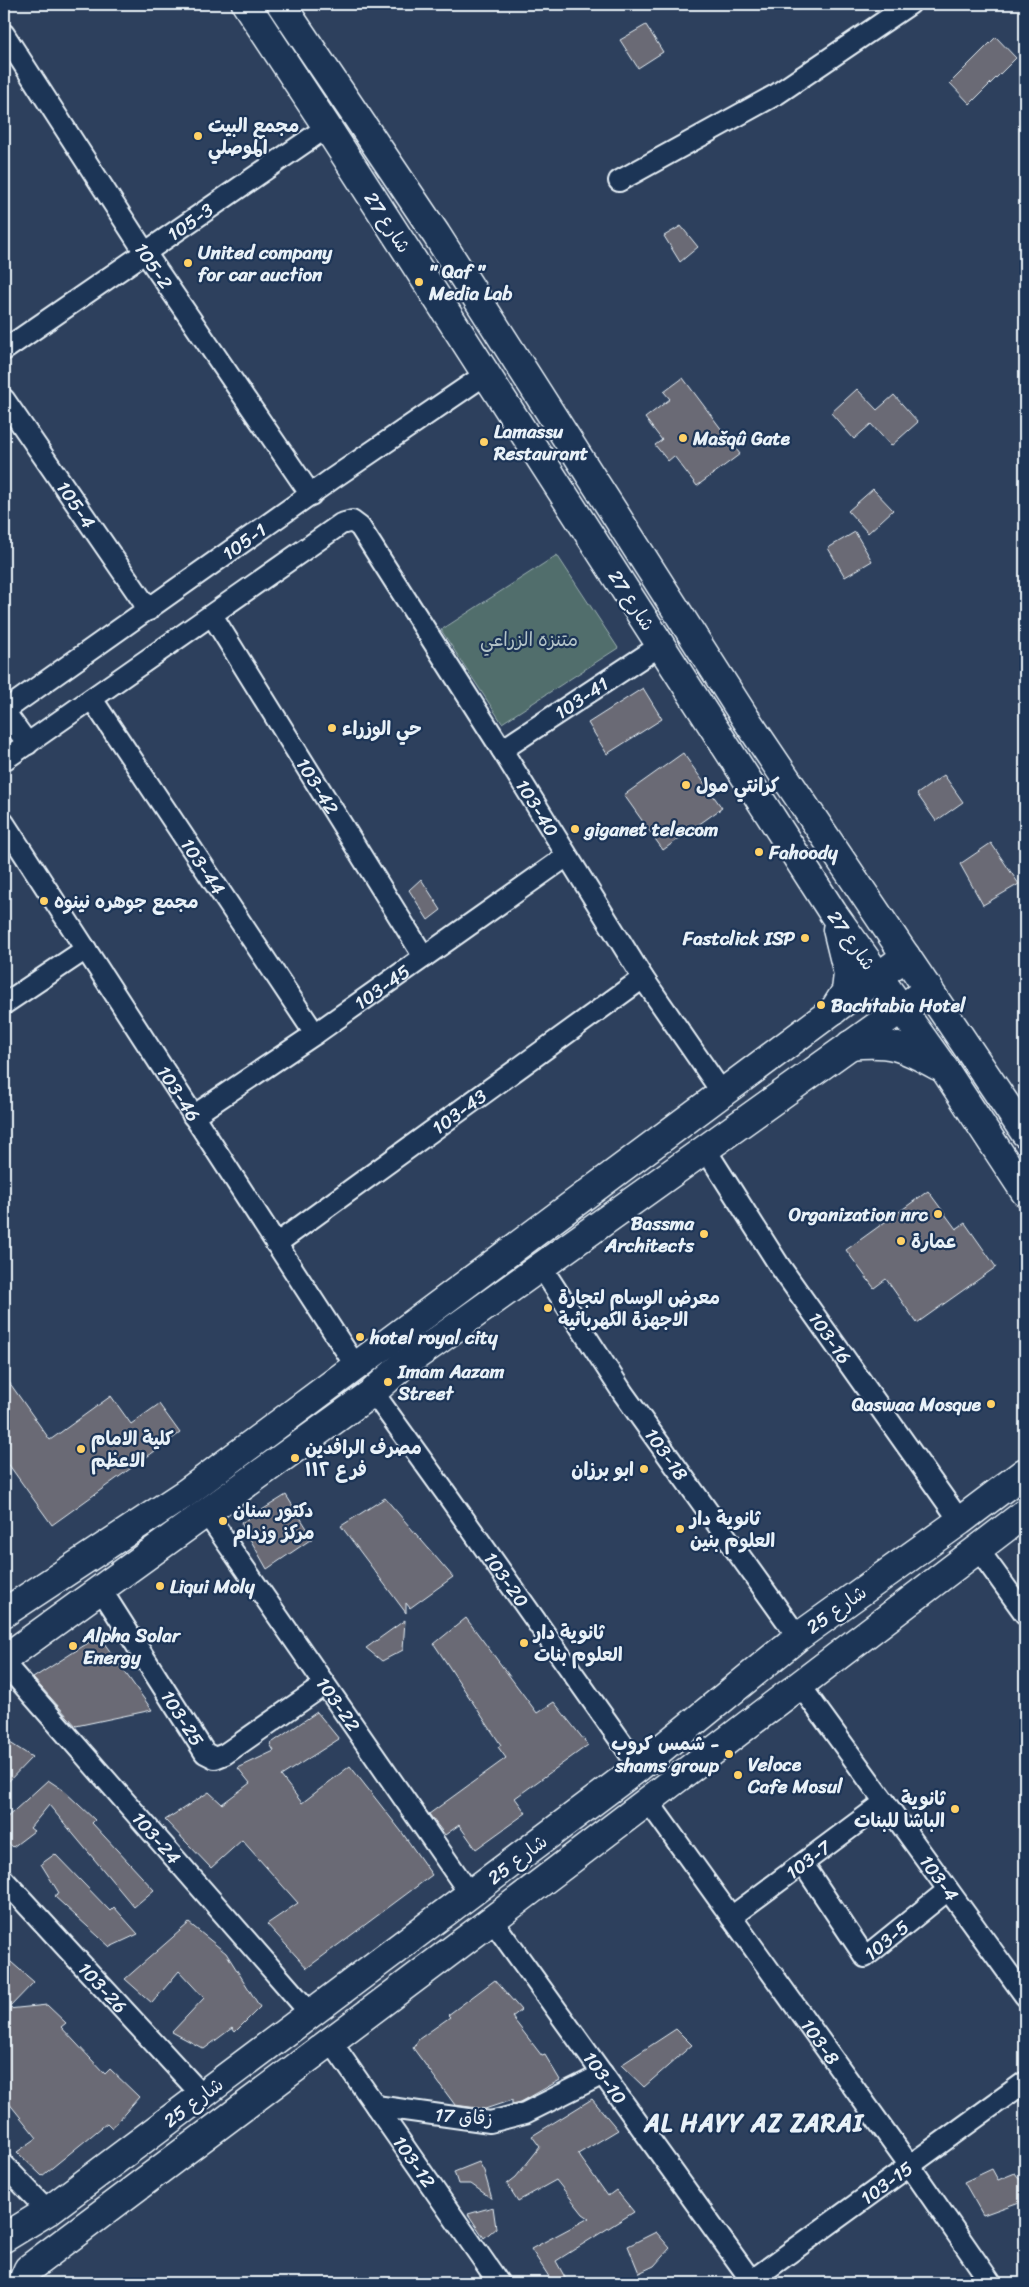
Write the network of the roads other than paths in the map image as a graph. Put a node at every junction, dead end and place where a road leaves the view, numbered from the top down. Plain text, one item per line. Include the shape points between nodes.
1 (246, 4) edge
2 (280, 4) edge
3 (910, 4) edge
4 (4, 34) edge
5 (327, 127) junction
6 (619, 182) dead end
7 (144, 251) junction
8 (4, 350) edge
9 (486, 374) junction
10 (4, 399) edge
11 (311, 495) junction
12 (149, 610) junction
13 (212, 615) junction
14 (661, 645) junction
15 (92, 699) junction
16 (4, 711) edge
17 (28, 744) junction
18 (502, 750) junction
19 (4, 760) edge
20 (4, 823) edge
21 (567, 856) junction
22 (833, 913) junction
23 (86, 949) junction
24 (906, 956) junction
25 (424, 957) junction
26 (642, 978) junction
27 (878, 978) junction
28 (929, 989) junction
29 (4, 1004) edge
30 (900, 1008) junction
31 (834, 1010) junction
32 (315, 1034) junction
33 (850, 1045) junction
34 (945, 1070) junction
35 (723, 1094) junction
36 (193, 1116) junction
37 (1025, 1133) edge
38 (706, 1150) junction
39 (1025, 1192) edge
40 (276, 1244) junction
41 (542, 1268) junction
42 (355, 1365) junction
43 (373, 1392) junction
44 (1025, 1472) edge
45 (1025, 1513) edge
46 (207, 1514) junction
47 (960, 1521) junction
48 (978, 1549) junction
49 (100, 1588) junction
50 (4, 1613) edge
51 (1025, 1614) edge
52 (798, 1637) junction
53 (4, 1659) edge
54 (4, 1663) edge
55 (324, 1685) junction
56 (800, 1685) junction
57 (639, 1767) junction
58 (648, 1801) junction
59 (885, 1802) junction
60 (802, 1864) junction
61 (4, 1880) edge
62 (948, 1890) junction
63 (470, 1894) junction
64 (731, 1917) junction
65 (492, 1920) junction
66 (1025, 1996) edge
67 (311, 2014) junction
68 (330, 2040) junction
69 (603, 2074) junction
70 (1025, 2082) edge
71 (202, 2095) junction
72 (376, 2106) junction
73 (4, 2165) edge
74 (910, 2166) junction
75 (48, 2211) junction
76 (4, 2238) edge
77 (31, 2278) edge
78 (751, 2282) edge
79 (499, 2283) edge
80 (991, 2283) edge

1 - 5 main road, شارع 27
2 - 24 main road, شارع 27 via 436,234 746,718
3 - 6 street via 777,94
4 - 7 street, 105-2
5 - 7 street, 105-3
5 - 9 main road, شارع 27
7 - 8 street, 105-3
7 - 11 street, 105-2
9 - 11 street, 105-1
9 - 14 main road, شارع 27
10 - 12 street, 105-4
11 - 12 street, 105-1
12 - 16 street, 105-1
13 - 15 street
13 - 18 street, 103-40 via 341,524 352,521 360,527
13 - 25 street, 103-42
14 - 18 street, 103-41
14 - 22 main road, شارع 27
15 - 17 street
15 - 32 street, 103-44
16 - 17 street
17 - 19 street
18 - 21 street, 103-40
20 - 23 street, 103-46
21 - 25 street, 103-45
21 - 26 street, 103-40
22 - 27 main road, شارع 27
22 - 31 main road via 848,974 846,991
23 - 29 street
23 - 36 street, 103-46
24 - 27 main road
24 - 28 main road, شارع 27
25 - 32 street, 103-45
26 - 35 street, 103-40
26 - 40 street, 103-43
27 - 30 main road, شارع 27
27 - 31 main road
28 - 30 main road
28 - 37 main road, شارع 27
30 - 33 main road
30 - 34 main road, شارع 27
31 - 35 main road
32 - 36 street, 103-45
33 - 34 main road via 880,1043 902,1046
33 - 38 main road
34 - 39 main road, شارع 27
35 - 42 main road
36 - 40 street, 103-46
38 - 41 main road
38 - 47 street, 103-16 via 780,1265
40 - 42 street, 103-46
41 - 43 main road via 402,1366
41 - 52 street, 103-18 via 623,1393
42 - 50 main road via 186,1492
43 - 46 main road
43 - 57 street, 103-20
44 - 47 main road, شارع 25
45 - 48 main road, شارع 25
46 - 49 main road
46 - 55 street, 103-22
47 - 52 main road, شارع 25
48 - 51 street
48 - 56 main road, شارع 25
49 - 53 main road
49 - 55 street, 103-25 via 205,1754 215,1758 226,1754
52 - 57 main road, شارع 25
54 - 67 street, 103-24
55 - 63 street, 103-22
56 - 58 main road, شارع 25
56 - 59 street, 103-4
57 - 63 main road, شارع 25
58 - 64 street, 103-8
58 - 65 main road, شارع 25
59 - 60 street, 103-7
59 - 62 street, 103-4
60 - 62 street, 103-5 via 865,1957
60 - 64 street, 103-7
61 - 71 street, 103-26
62 - 66 street, 103-4
63 - 67 main road, شارع 25
64 - 74 street, 103-8
65 - 68 main road, شارع 25
65 - 69 street, 103-10
67 - 71 main road, شارع 25
68 - 72 street, 103-12
68 - 77 main road, شارع 25
69 - 72 street, زقاق 17 via 525,2113 490,2122
69 - 78 street, 103-10
70 - 74 street, 103-15
71 - 75 main road, شارع 25
72 - 79 street, 103-12
73 - 75 street
74 - 78 street, 103-15
74 - 80 street, 103-8
75 - 76 main road, شارع 25
76 - 77 main road via 16,2242 24,2250

